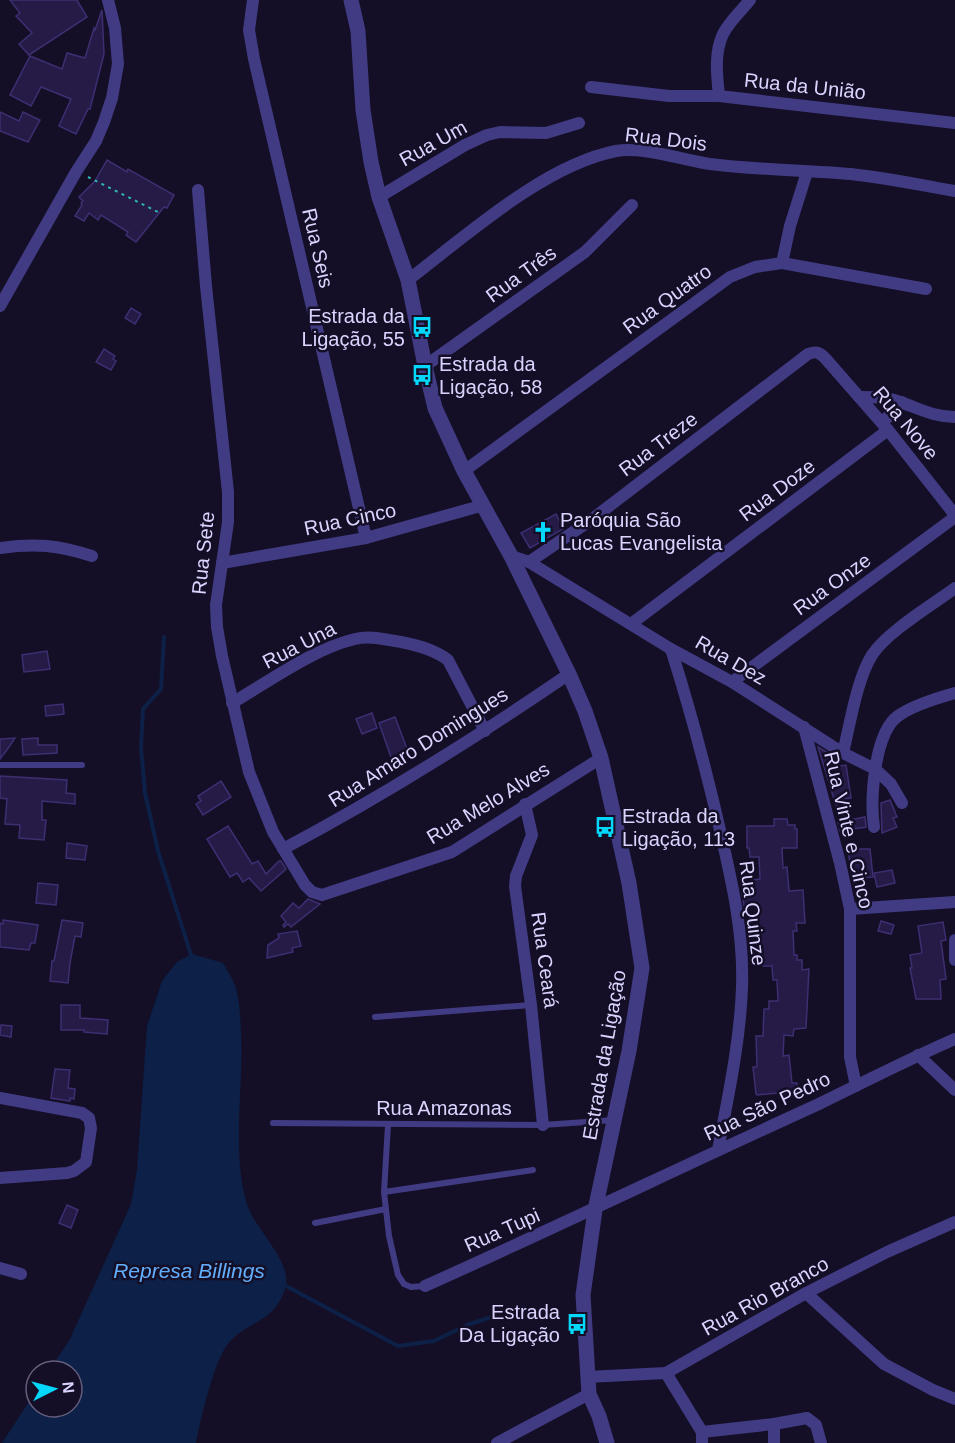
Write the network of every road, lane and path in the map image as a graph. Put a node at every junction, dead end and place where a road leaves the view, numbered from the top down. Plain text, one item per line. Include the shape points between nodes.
1 (108, 0) edge
2 (253, 0) edge
3 (351, 0) edge
4 (750, 0) edge
5 (591, 87) dead end
6 (720, 96) junction
7 (579, 123) dead end
8 (955, 123) edge
9 (76, 172) junction
10 (807, 172) junction
11 (198, 190) dead end
12 (955, 191) edge
13 (379, 197) junction
14 (632, 205) dead end
15 (158, 212) dead end
16 (782, 263) junction
17 (408, 280) junction
18 (926, 289) dead end
19 (0, 306) edge
20 (825, 358) joint
21 (425, 366) junction
22 (860, 397) junction
23 (902, 402) junction
24 (955, 417) edge
25 (885, 426) junction
26 (464, 471) junction
27 (484, 505) junction
28 (955, 516) edge
29 (366, 538) junction
30 (0, 548) edge
31 (92, 556) dead end
32 (511, 556) junction
33 (529, 562) junction
34 (222, 563) junction
35 (955, 588) edge
36 (631, 624) junction
37 (671, 649) junction
38 (569, 674) junction
39 (732, 682) junction
40 (955, 693) edge
41 (232, 703) junction
42 (804, 727) junction
43 (485, 731) junction
44 (843, 753) junction
45 (601, 758) junction
46 (0, 765) edge
47 (82, 765) dead end
48 (875, 769) junction
49 (902, 803) dead end
50 (525, 804) junction
51 (874, 827) dead end
52 (283, 849) junction
53 (322, 895) joint
54 (955, 902) edge
55 (850, 909) junction
56 (955, 940) edge
57 (955, 960) edge
58 (531, 1005) junction
59 (375, 1017) dead end
60 (955, 1039) edge
61 (918, 1055) junction
62 (856, 1086) junction
63 (955, 1090) edge
64 (0, 1098) edge
65 (615, 1120) junction
66 (273, 1123) dead end
67 (388, 1125) junction
68 (543, 1125) junction
69 (718, 1150) junction
70 (533, 1170) dead end
71 (0, 1178) edge
72 (384, 1192) junction
73 (386, 1209) junction
74 (596, 1210) junction
75 (955, 1222) edge
76 (315, 1223) dead end
77 (0, 1268) edge
78 (21, 1274) dead end
79 (425, 1286) joint
80 (806, 1293) junction
81 (666, 1373) junction
82 (587, 1377) junction
83 (589, 1394) junction
84 (955, 1399) edge
85 (774, 1424) junction
86 (702, 1438) edge
87 (497, 1443) edge
88 (607, 1443) edge
89 (774, 1443) edge
90 (821, 1443) edge

1 - 9 street via 118,64 112,98 96,141
2 - 29 street, Rua Seis via 249,30 254,59
3 - 13 street, Estrada da Ligação via 358,32 366,130
4 - 6 street, Rua da União via 723,33 717,63
5 - 6 street via 669,96
6 - 8 street, Rua da União
7 - 13 street, Rua Um via 546,133 487,135
9 - 15 path
9 - 19 street
10 - 12 street, Rua Dois via 862,176
10 - 16 street
10 - 17 street, Rua Dois via 711,164 638,150 616,151 567,169 522,193
11 - 34 street, Rua Sete via 228,492
13 - 17 street, Estrada da Ligação
14 - 21 street, Rua Três via 585,252
16 - 18 street, Rua Quatro
16 - 26 street, Rua Quatro via 755,267 730,277
17 - 21 street, Estrada da Ligação
20 - 22 street, Rua Nove
20 - 33 street, Rua Treze via 817,352 808,354 591,520
21 - 26 street, Estrada da Ligação via 435,408
22 - 23 street
22 - 25 street, Rua Nove
23 - 24 street via 935,416
23 - 25 street, Rua Doze
25 - 28 street, Rua Nove
25 - 36 street, Rua Doze
26 - 27 street, Estrada da Ligação
27 - 29 street, Rua Cinco
27 - 32 street, Estrada da Ligação
28 - 39 street, Rua Onze
29 - 34 street, Rua Cinco
30 - 31 street via 47,545
32 - 33 street
32 - 38 street, Estrada da Ligação
33 - 36 street, Rua Dez
34 - 41 street, Rua Sete via 217,627
35 - 44 street via 873,653
36 - 37 street, Rua Dez
37 - 39 street, Rua Dez
37 - 69 street, Rua Quinze via 701,746 734,888 741,946 738,1040
38 - 43 street, Rua Amaro Domingues
38 - 45 street, Estrada da Ligação
39 - 42 street, Rua Dez
40 - 48 street via 916,707 891,722
41 - 43 street, Rua Una via 321,652 372,637 410,644 448,660
41 - 52 street, Rua Sete via 249,772
42 - 44 street, Rua Dez
42 - 55 street, Rua Vinte e Cinco
43 - 52 street, Rua Amaro Domingues via 375,799
44 - 48 street, Rua Dez
45 - 50 street, Rua Melo Alves
45 - 65 street, Estrada da Ligação via 629,883 642,968
46 - 47 lane
48 - 49 street, Rua Dez via 891,784
48 - 51 street via 871,802
50 - 53 street, Rua Melo Alves via 452,852
50 - 58 street, Rua Ceará via 532,835 515,885
52 - 53 street, Rua Sete via 305,885
54 - 55 street
55 - 62 street, Rua Vinte e Cinco via 850,1057
56 - 57 street
58 - 59 lane
58 - 68 street, Rua Ceará
60 - 61 street, Rua São Pedro
61 - 62 street, Rua São Pedro
61 - 63 street
62 - 69 street, Rua São Pedro
64 - 71 street via 82,1113 89,1118 91,1128 86,1162 74,1171
65 - 68 lane, Rua Amazonas
65 - 74 street, Estrada da Ligação
66 - 67 lane, Rua Amazonas
67 - 68 lane, Rua Amazonas
67 - 72 lane
69 - 74 street, Rua São Pedro
70 - 72 lane
72 - 73 lane
73 - 76 lane
73 - 79 lane via 401,1282 411,1287
74 - 79 street, Rua Tupi
74 - 82 street, Estrada da Ligação via 583,1294
75 - 80 street, Rua Rio Branco
77 - 78 street
80 - 81 street, Rua Rio Branco
80 - 84 street via 884,1364
81 - 82 street, Rua Rio Branco
81 - 86 street
82 - 83 street, Estrada da Ligação
83 - 87 street
83 - 88 street, Estrada da Ligação
85 - 86 street
85 - 89 street
85 - 90 street via 807,1418 816,1425

